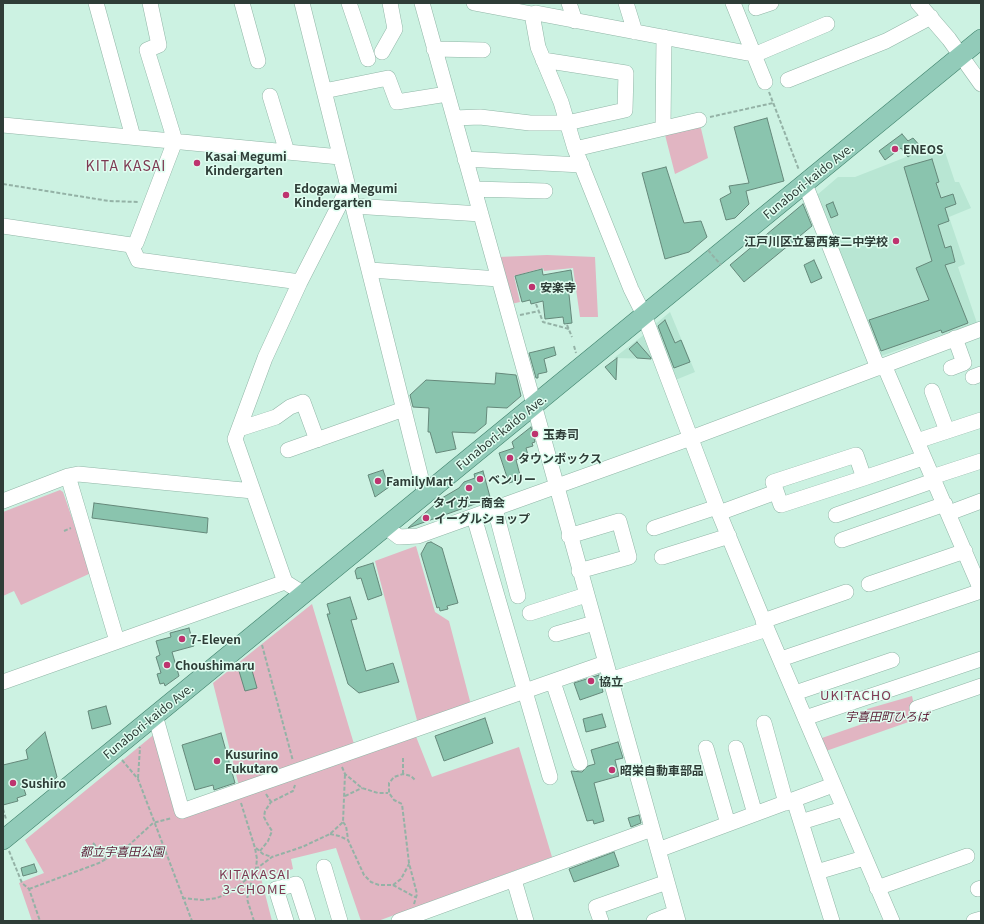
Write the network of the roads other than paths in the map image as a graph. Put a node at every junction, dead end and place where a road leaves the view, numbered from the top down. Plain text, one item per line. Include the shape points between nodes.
1 (96, 3) edge
2 (150, 3) edge
3 (242, 3) edge
4 (302, 3) edge
5 (349, 3) edge
6 (390, 3) edge
7 (422, 3) edge
8 (474, 3) edge
9 (569, 3) edge
10 (626, 3) edge
11 (733, 3) edge
12 (771, 3) edge
13 (918, 3) edge
14 (496, 5) edge
15 (756, 8) dead end
16 (532, 14) junction
17 (930, 17) junction
18 (575, 21) junction
19 (828, 24) dead end
20 (636, 32) junction
21 (664, 37) junction
22 (981, 39) edge
23 (434, 49) junction
24 (482, 50) dead end
25 (382, 52) dead end
26 (754, 54) junction
27 (961, 55) junction
28 (368, 59) dead end
29 (542, 60) junction
30 (258, 61) dead end
31 (788, 80) dead end
32 (765, 82) road end
33 (981, 84) edge
34 (324, 91) junction
35 (447, 94) junction
36 (270, 96) dead end
37 (454, 118) junction
38 (699, 120) road end
39 (4, 122) edge
40 (567, 123) junction
41 (663, 127) junction
42 (133, 137) junction
43 (175, 141) junction
44 (575, 149) junction
45 (287, 152) junction
46 (340, 157) junction
47 (465, 159) junction
48 (582, 165) junction
49 (805, 184) junction
50 (348, 188) junction
51 (474, 189) junction
52 (546, 191) dead end
53 (353, 206) junction
54 (481, 214) junction
55 (3, 226) edge
56 (131, 245) junction
57 (370, 270) junction
58 (499, 279) junction
59 (300, 282) junction
60 (644, 315) junction
61 (981, 329) edge
62 (955, 338) junction
63 (881, 366) junction
64 (951, 368) dead end
65 (932, 391) dead end
66 (533, 405) junction
67 (404, 409) junction
68 (981, 420) edge
69 (239, 429) junction
70 (947, 431) junction
71 (691, 438) junction
72 (317, 440) junction
73 (916, 441) junction
74 (288, 450) dead end
75 (923, 458) junction
76 (981, 461) edge
77 (68, 476) junction
78 (864, 478) junction
79 (933, 479) junction
80 (556, 486) junction
81 (253, 491) junction
82 (776, 492) junction
83 (426, 494) junction
84 (3, 501) edge
85 (981, 501) edge
86 (947, 508) junction
87 (495, 509) junction
88 (718, 510) junction
89 (836, 515) dead end
90 (474, 517) junction
91 (386, 527) junction
92 (654, 528) dead end
93 (570, 536) junction
94 (729, 536) junction
95 (842, 540) dead end
96 (965, 552) junction
97 (662, 557) dead end
98 (579, 571) junction
99 (285, 582) junction
100 (869, 584) dead end
101 (981, 590) edge
102 (846, 592) dead end
103 (304, 594) junction
104 (586, 595) junction
105 (518, 596) dead end
106 (530, 613) dead end
107 (594, 623) junction
108 (765, 625) junction
109 (556, 634) dead end
110 (118, 641) junction
111 (781, 659) junction
112 (981, 659) edge
113 (892, 660) dead end
114 (605, 664) junction
115 (610, 680) junction
116 (3, 682) edge
117 (553, 682) junction
118 (981, 686) edge
119 (525, 692) junction
120 (795, 693) junction
121 (916, 708) dead end
122 (155, 715) junction
123 (805, 718) junction
124 (764, 723) dead end
125 (706, 748) dead end
126 (736, 748) dead end
127 (580, 763) dead end
128 (550, 777) dead end
129 (833, 785) junction
130 (790, 801) junction
131 (844, 809) junction
132 (755, 814) junction
133 (801, 822) junction
134 (728, 824) junction
135 (652, 829) junction
136 (6, 845) edge
137 (658, 850) junction
138 (967, 856) dead end
139 (864, 858) junction
140 (324, 867) dead end
141 (817, 872) junction
142 (514, 880) junction
143 (667, 882) junction
144 (877, 888) junction
145 (676, 917) edge
146 (981, 919) edge
147 (286, 921) edge
148 (308, 921) edge
149 (340, 921) edge
150 (399, 921) edge
151 (526, 921) edge
152 (601, 921) edge
153 (654, 921) edge
154 (832, 921) edge
155 (892, 921) edge
156 (974, 921) edge

1 - 42 street
2 - 43 street via 159,45 147,50
3 - 30 street
4 - 34 street
5 - 28 street
6 - 25 street via 395,29
7 - 23 street
8 - 14 street
9 - 18 street
10 - 20 street
11 - 26 street
12 - 15 street
13 - 17 street
14 - 16 street
16 - 18 street
16 - 29 street
17 - 27 street
17 - 31 street via 886,41
18 - 20 street
19 - 26 street
20 - 21 street
21 - 26 street
21 - 41 street
22 - 27 main road, Funabori-kaido Ave.
23 - 24 street
23 - 35 street
26 - 32 street
27 - 33 street
27 - 49 main road, Funabori-kaido Ave.
29 - 40 street via 561,102
29 - 40 street via 626,73 625,110
34 - 35 street via 388,78 396,102
34 - 46 street
35 - 37 street
36 - 45 street
37 - 40 street via 480,117 530,123
37 - 47 street
38 - 41 street
39 - 42 street
40 - 44 street
41 - 44 street
42 - 43 street
43 - 45 street
43 - 56 street via 136,242
44 - 48 street
45 - 46 street
46 - 50 street
47 - 48 street
47 - 51 street
48 - 60 street
49 - 60 main road, Funabori-kaido Ave.
49 - 63 street
50 - 53 street
50 - 59 street
51 - 52 street
51 - 54 street
53 - 54 street
53 - 57 street
54 - 58 street
55 - 56 street
56 - 59 street via 138,260
57 - 58 street
57 - 67 street
58 - 66 street
59 - 69 street via 265,358
60 - 66 main road, Funabori-kaido Ave.
60 - 71 street
61 - 62 street
62 - 63 street
62 - 64 street via 964,363
63 - 71 street
63 - 73 street
65 - 70 street
66 - 80 street
66 - 83 main road, Funabori-kaido Ave.
67 - 72 street
67 - 83 street
68 - 70 street
69 - 72 street via 276,417 303,402
69 - 81 street via 235,439
70 - 73 street
71 - 80 street
71 - 88 street
72 - 74 street
73 - 75 street
75 - 78 street
75 - 79 street
76 - 79 street
77 - 81 street via 78,474
77 - 84 street
77 - 110 street
78 - 82 street via 781,505
78 - 82 street via 856,455 773,482
79 - 86 street
79 - 89 street
80 - 87 street
80 - 93 street
81 - 99 street
82 - 88 street
83 - 91 main road, Funabori-kaido Ave.
85 - 86 street
86 - 95 street
86 - 96 street
87 - 90 street
87 - 105 street
88 - 92 street
88 - 94 street
90 - 91 street via 407,538 395,535
90 - 119 street
91 - 103 main road, Funabori-kaido Ave.
93 - 98 street
93 - 98 street via 619,521 629,557
94 - 97 street
94 - 108 street
96 - 100 street
96 - 101 street
98 - 104 street
99 - 103 street
99 - 110 street
101 - 111 street
102 - 108 street
103 - 122 main road, Funabori-kaido Ave.
104 - 106 street
104 - 107 street
107 - 109 street
107 - 114 street
108 - 111 street
108 - 115 street
110 - 116 street
111 - 120 street
112 - 123 street
113 - 120 street
114 - 115 street
114 - 117 street
115 - 135 street
117 - 119 street
117 - 127 street
118 - 121 street
119 - 122 street via 182,811
119 - 128 street
120 - 123 street
122 - 136 main road, Funabori-kaido Ave.
123 - 129 street
124 - 130 street
125 - 134 street
126 - 132 street
129 - 130 street
129 - 131 street
130 - 132 street
130 - 133 street
131 - 133 street
131 - 139 street
132 - 134 street
133 - 141 street
134 - 137 street
135 - 137 street
135 - 142 street
137 - 143 street
138 - 144 street
139 - 141 street
139 - 144 street
140 - 149 street
141 - 154 street
142 - 150 street
142 - 151 street
143 - 145 street
143 - 152 street via 596,907
144 - 155 street
145 - 153 street
146 - 156 street
147 - 148 street via 276,889 296,884

